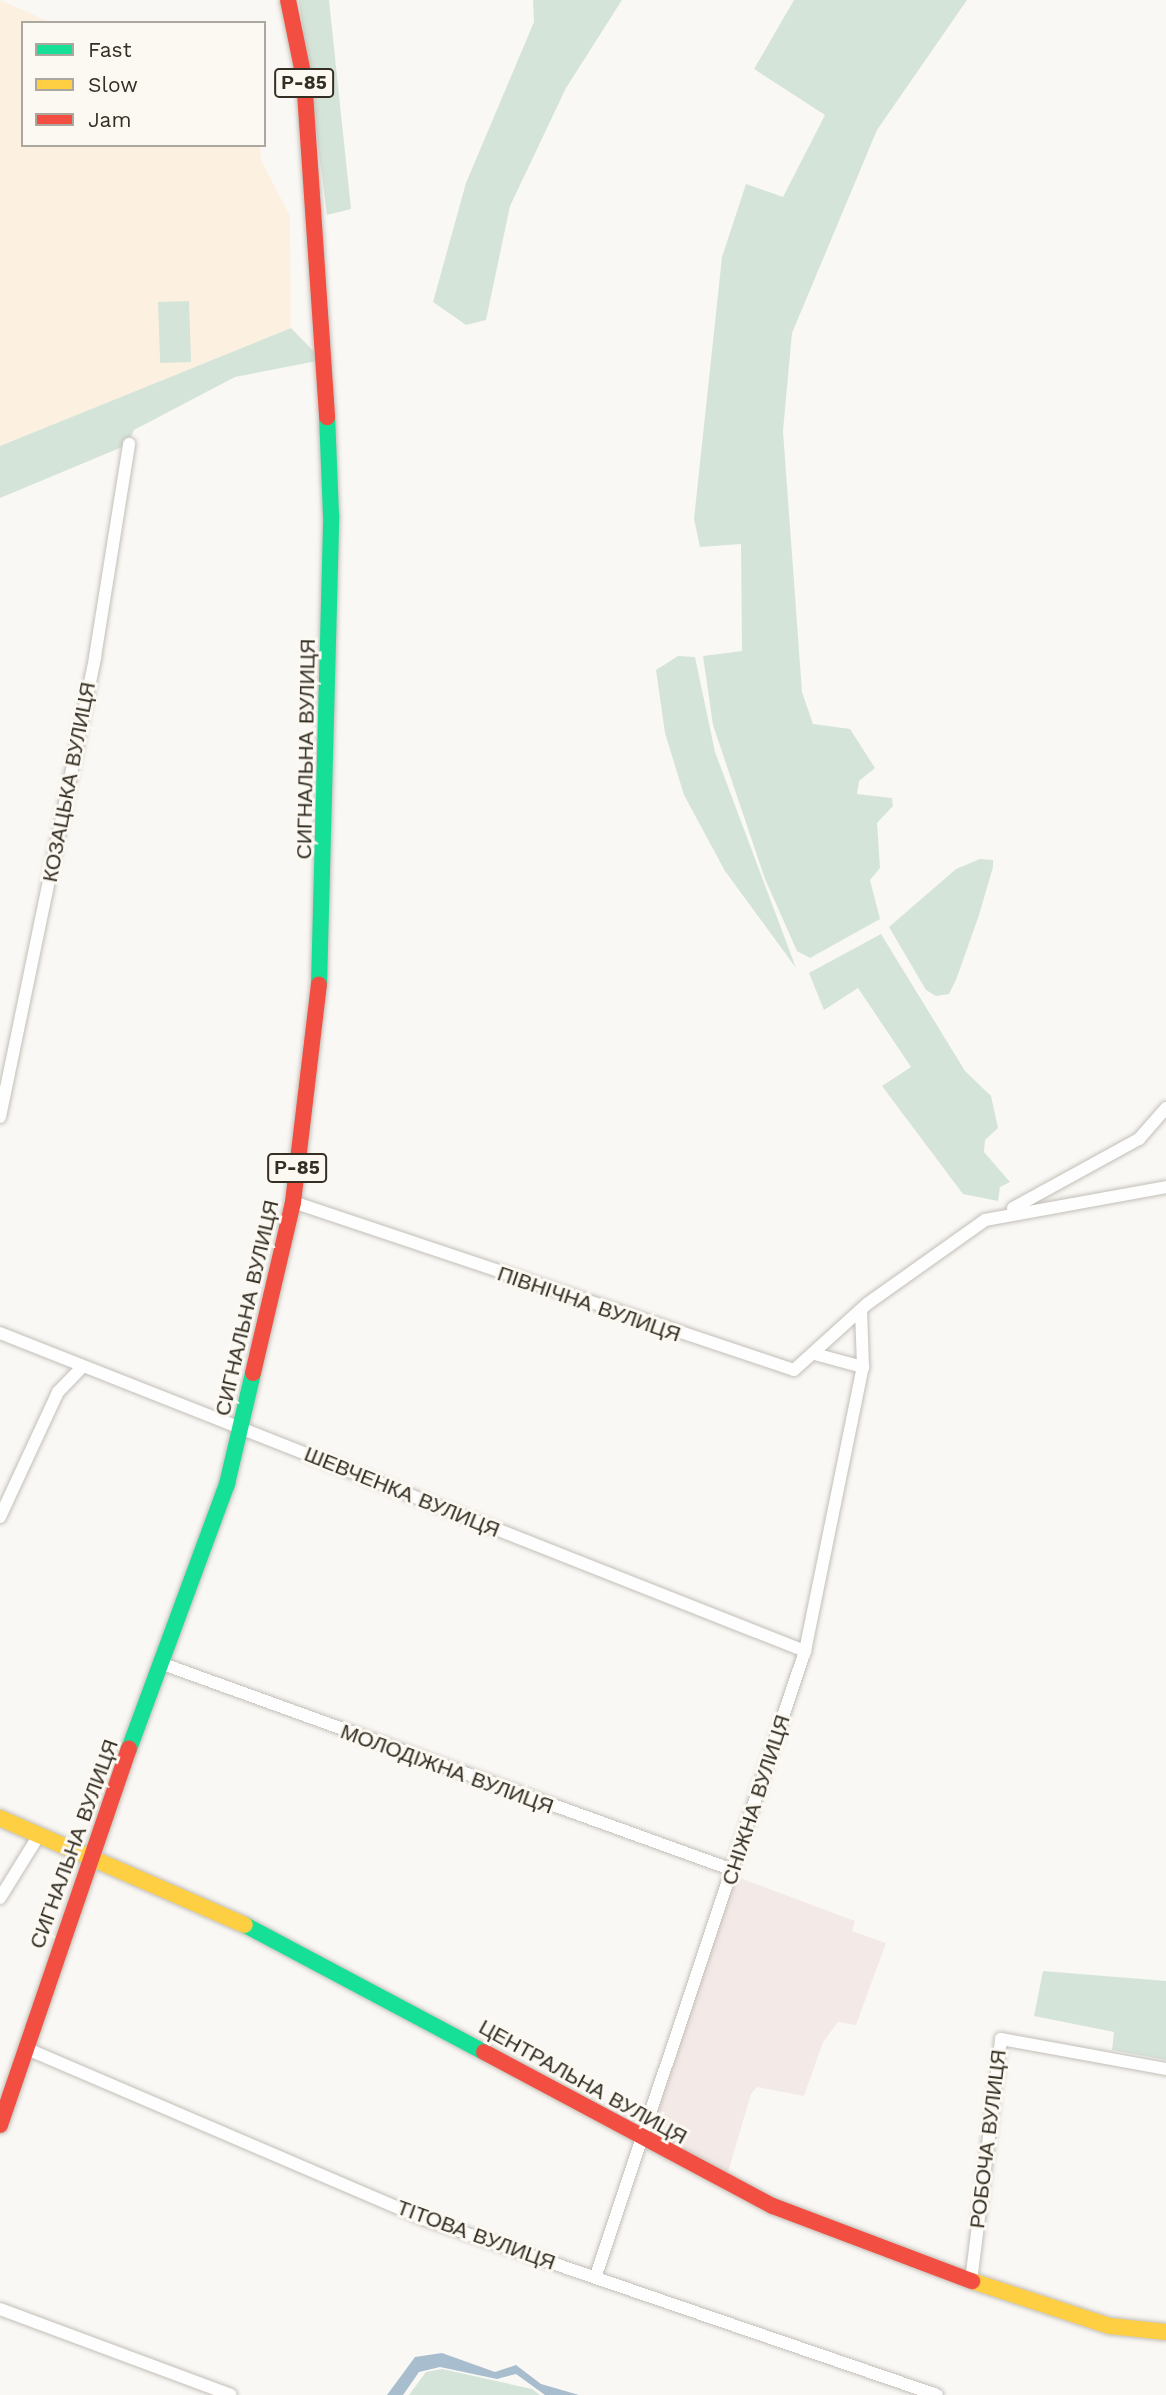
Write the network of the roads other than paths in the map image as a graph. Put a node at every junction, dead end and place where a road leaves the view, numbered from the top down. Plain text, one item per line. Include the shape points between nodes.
1 (288, 0) edge
2 (129, 444) dead end
3 (1166, 1108) edge
4 (0, 1117) edge
5 (1166, 1187) edge
6 (293, 1202) junction
7 (985, 1220) junction
8 (864, 1307) junction
9 (0, 1333) edge
10 (815, 1354) junction
11 (82, 1367) junction
12 (863, 1367) junction
13 (242, 1429) junction
14 (0, 1517) edge
15 (805, 1651) junction
16 (163, 1664) junction
17 (0, 1818) edge
18 (39, 1835) junction
19 (89, 1857) junction
20 (733, 1870) junction
21 (0, 1898) edge
22 (25, 2048) junction
23 (1166, 2069) edge
24 (0, 2125) edge
25 (640, 2139) junction
26 (596, 2278) junction
27 (971, 2281) junction
28 (0, 2309) edge
29 (1166, 2332) edge
30 (231, 2395) edge
31 (937, 2395) edge

1 - 6 main road, СИГНАЛЬНА ВУЛИЦЯ / Р-85 via 312,167 331,515 328,791 320,978
2 - 4 street, КОЗАЦЬКА ВУЛИЦЯ via 95,657
3 - 7 street, ПІВНІЧНА ВУЛИЦЯ via 1139,1139
5 - 7 street
6 - 10 street, ПІВНІЧНА ВУЛИЦЯ via 776,1368 794,1370
6 - 13 main road, СИГНАЛЬНА ВУЛИЦЯ / Р-85
7 - 8 street, ПІВНІЧНА ВУЛИЦЯ
8 - 10 street, ПІВНІЧНА ВУЛИЦЯ
8 - 12 street, СНІЖНА ВУЛИЦЯ
9 - 11 street, ШЕВЧЕНКА ВУЛИЦЯ
10 - 12 street
11 - 13 street, ШЕВЧЕНКА ВУЛИЦЯ
11 - 14 street via 58,1392
12 - 15 street, СНІЖНА ВУЛИЦЯ
13 - 15 street, ШЕВЧЕНКА ВУЛИЦЯ
13 - 16 main road, СИГНАЛЬНА ВУЛИЦЯ / Р-85
15 - 20 street, СНІЖНА ВУЛИЦЯ
16 - 19 main road, СИГНАЛЬНА ВУЛИЦЯ / Р-85
16 - 20 street, МОЛОДІЖНА ВУЛИЦЯ
17 - 18 main road, ЦЕНТРАЛЬНА ВУЛИЦЯ
18 - 19 main road, ЦЕНТРАЛЬНА ВУЛИЦЯ
18 - 21 street
19 - 22 main road, СИГНАЛЬНА ВУЛИЦЯ / Р-85
19 - 25 main road, ЦЕНТРАЛЬНА ВУЛИЦЯ via 302,1950
20 - 25 street, СНІЖНА ВУЛИЦЯ
22 - 24 main road, СИГНАЛЬНА ВУЛИЦЯ / Р-85
22 - 26 street, ТІТОВА ВУЛИЦЯ via 427,2221
23 - 27 street, РОБОЧА ВУЛИЦЯ via 1001,2039
25 - 26 street, СНІЖНА ВУЛИЦЯ
25 - 27 main road, ЦЕНТРАЛЬНА ВУЛИЦЯ via 773,2206
26 - 31 street, ТІТОВА ВУЛИЦЯ
27 - 29 main road, ЦЕНТРАЛЬНА ВУЛИЦЯ via 1110,2326
28 - 30 street

